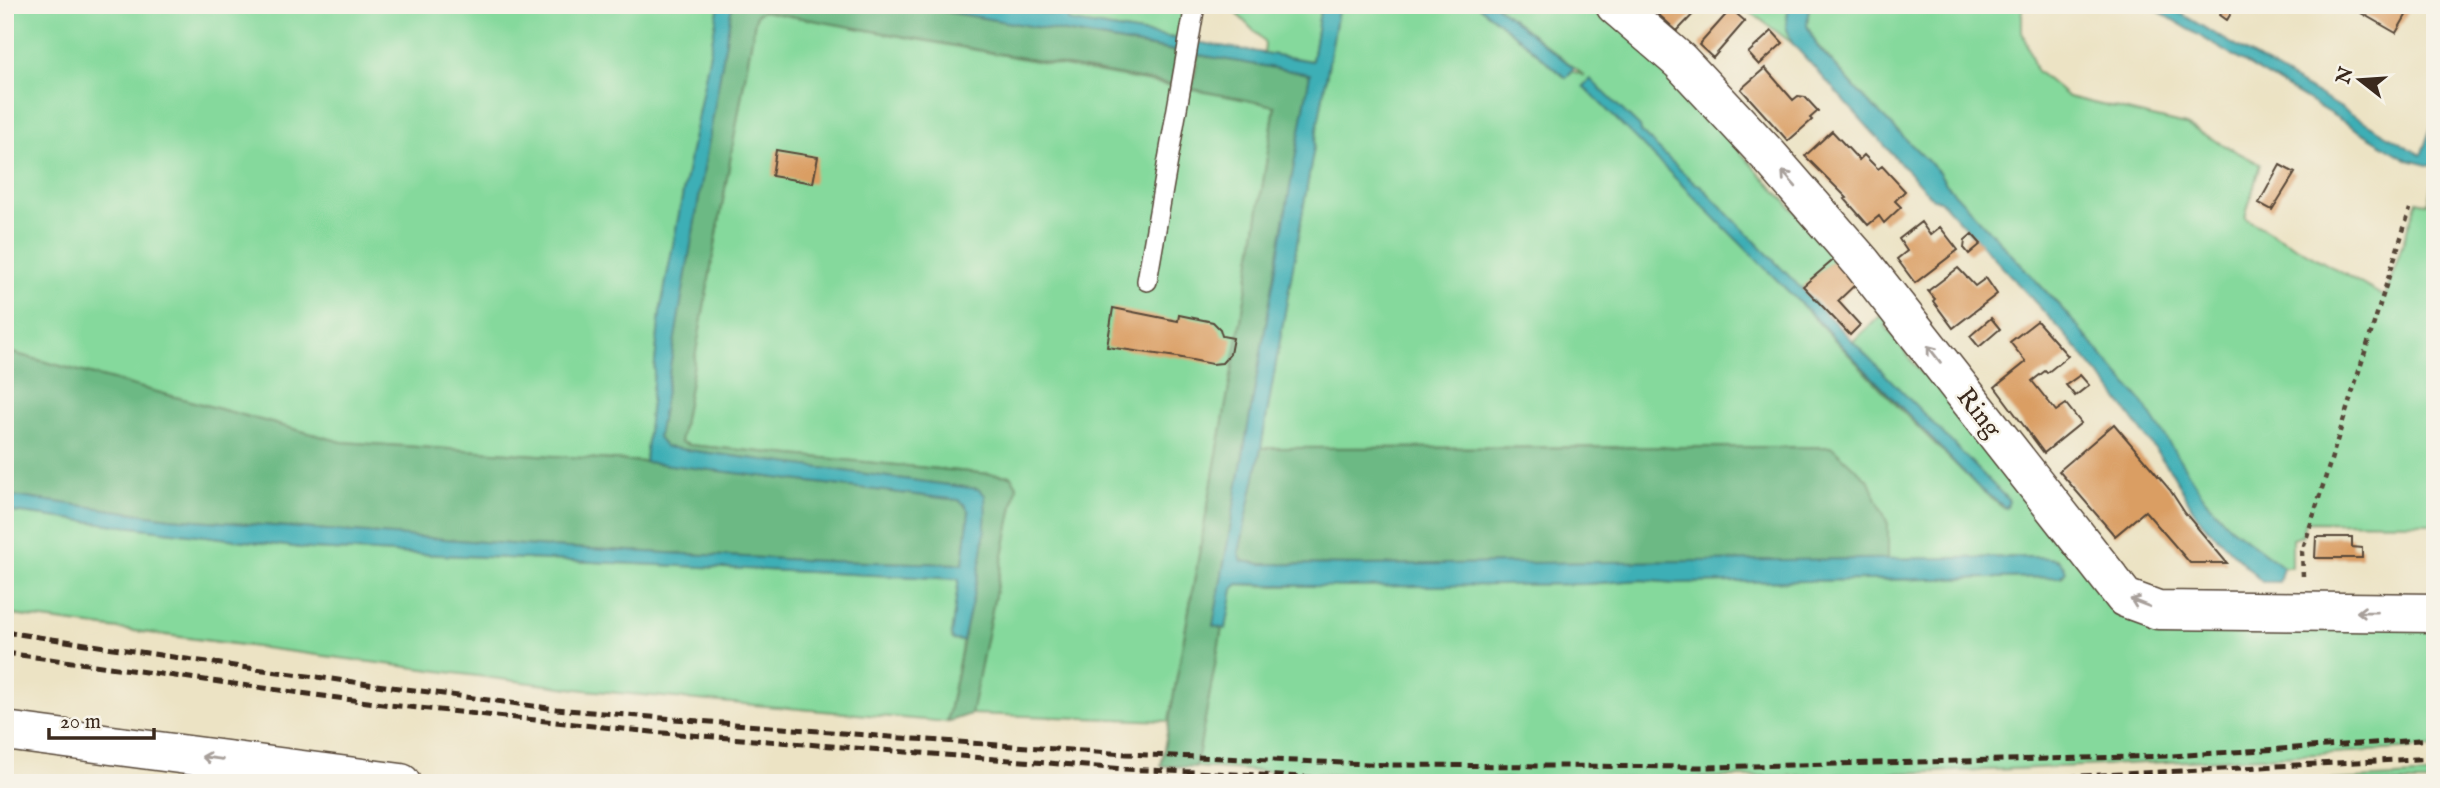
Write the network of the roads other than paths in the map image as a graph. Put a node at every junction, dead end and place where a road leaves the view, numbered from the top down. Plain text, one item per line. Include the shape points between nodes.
1 (1195, 5) edge
2 (1615, 5) edge
3 (1147, 281) dead end
4 (2435, 613) edge
5 (5, 731) edge
6 (401, 783) edge

1 - 3 lane
4 -> 2 main road, Ring via 2158,610 2125,598 1862,263 1680,61
6 -> 5 main road

